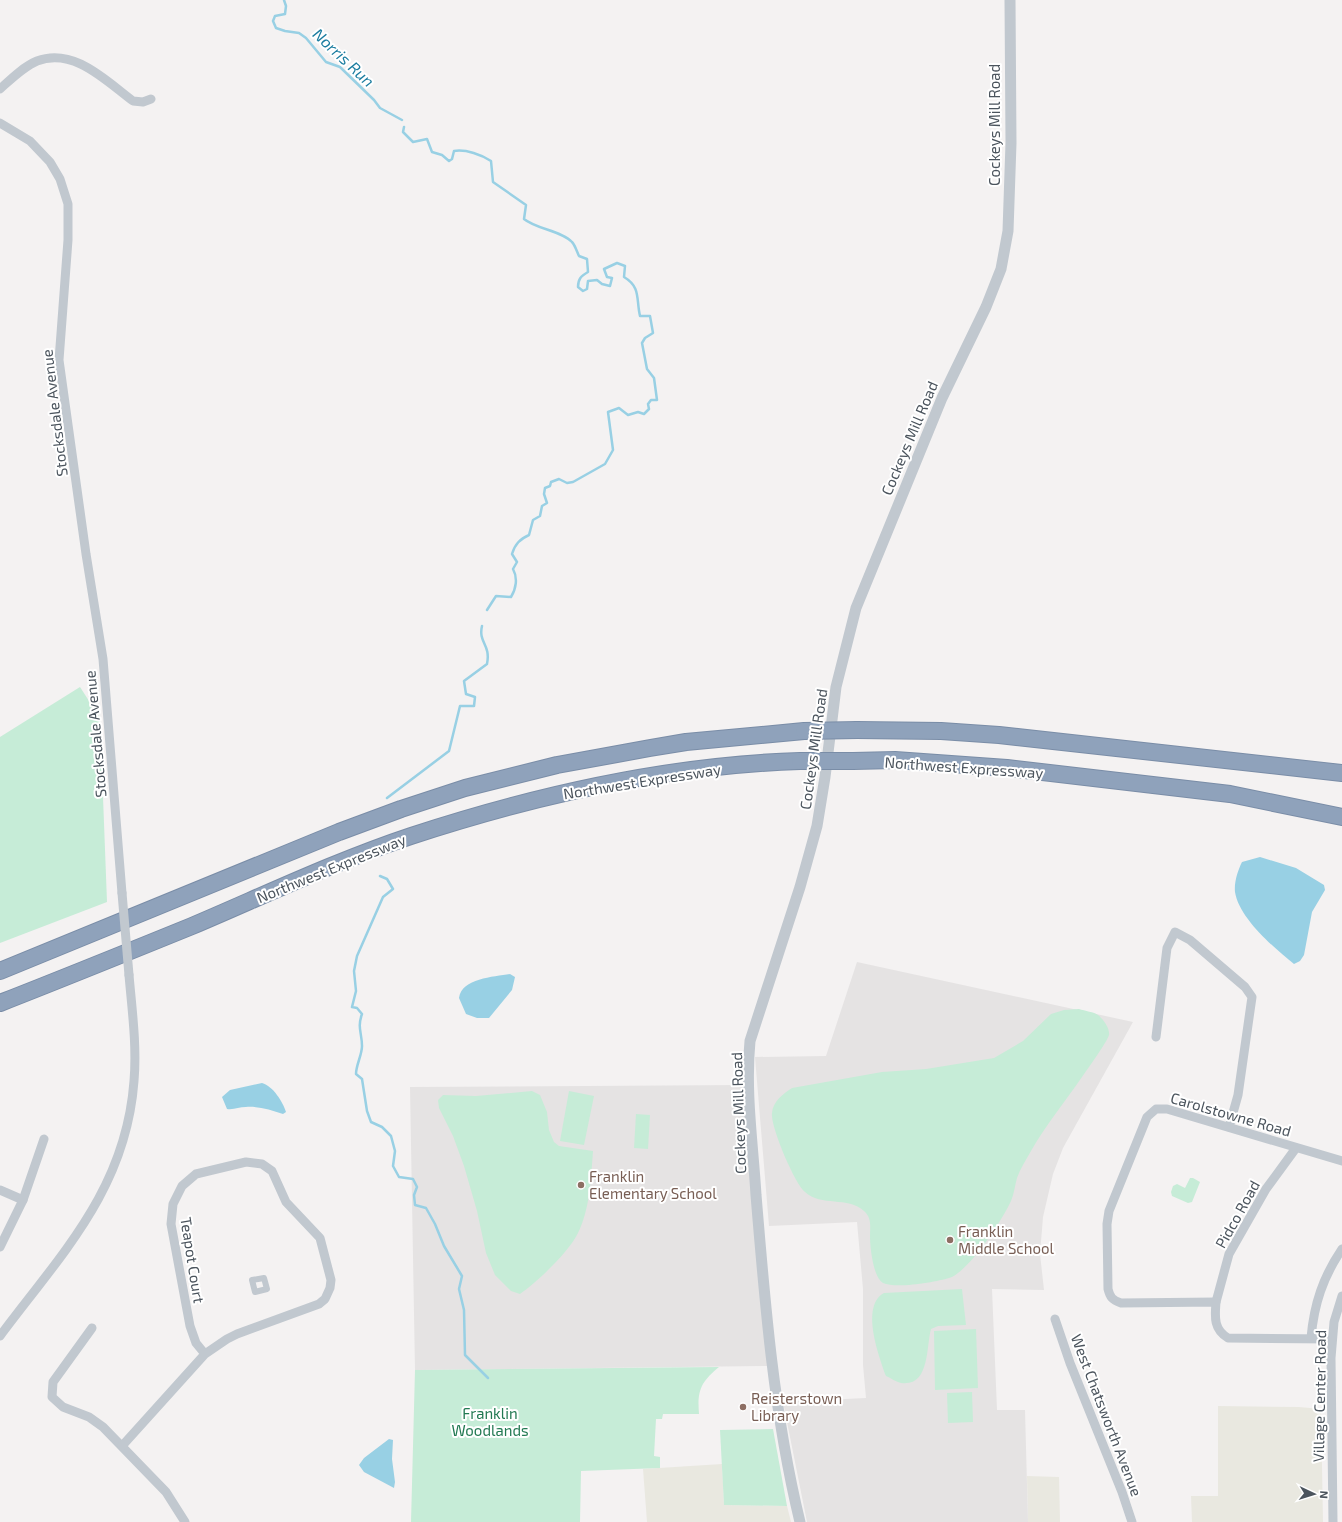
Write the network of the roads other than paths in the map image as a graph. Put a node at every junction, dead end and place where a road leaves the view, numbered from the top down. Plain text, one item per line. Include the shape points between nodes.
1 (1010, 0) edge
2 (0, 89) edge
3 (151, 99) dead end
4 (0, 123) edge
5 (1312, 771) junction
6 (1342, 773) edge
7 (1342, 776) edge
8 (1230, 794) junction
9 (1342, 806) edge
10 (1342, 817) edge
11 (0, 971) edge
12 (0, 1003) edge
13 (1156, 1037) dead end
14 (1229, 1127) junction
15 (44, 1140) dead end
16 (1296, 1148) junction
17 (1342, 1161) edge
18 (0, 1190) edge
19 (23, 1200) junction
20 (0, 1247) edge
21 (1342, 1249) edge
22 (1342, 1296) edge
23 (1216, 1302) junction
24 (1055, 1319) dead end
25 (92, 1328) dead end
26 (0, 1336) edge
27 (1311, 1338) junction
28 (1332, 1339) junction
29 (205, 1354) junction
30 (122, 1446) junction
31 (185, 1522) edge
32 (800, 1522) edge
33 (1132, 1522) edge
34 (1333, 1522) edge

1 - 32 street, Cockeys Mill Road via 1008,231 1001,269 942,398 856,608 836,687 817,826 750,1041 749,1104 765,1306 781,1423
2 - 3 street via 37,61 61,57 80,64 133,100 143,102
4 - 26 street, Stocksdale Avenue, bridge via 30,140 50,162 60,179 68,204 68,240 59,360 103,659 134,1038 134,1079 130,1112 113,1172 94,1210
5 - 6 highway, Northwest Expressway
5 - 7 highway
5 - 11 highway, Northwest Expressway, bridge via 999,735 940,731 804,731 686,742 557,765 465,788 401,809
8 - 9 highway
8 - 10 highway, Northwest Expressway
8 - 12 highway, Northwest Expressway, bridge via 1008,768 903,760 769,762 655,776 564,794 474,816 409,836 278,887 179,931
13 - 14 street via 1167,948 1175,932 1190,940 1252,996 1238,1095
14 - 16 street, Carolstowne Road
14 - 23 street, Carolstowne Road via 1167,1109 1151,1113 1147,1117 1109,1211 1107,1224 1108,1289 1114,1300 1121,1303
15 - 19 street
16 - 17 street, Carolstowne Road
16 - 23 street, Pidco Road via 1266,1188 1229,1254
18 - 19 street
19 - 20 street
21 - 27 street via 1320,1288 1315,1304
22 - 28 street, Village Center Road
23 - 27 street via 1217,1326 1228,1338
24 - 33 street, West Chatsworth Avenue
25 - 30 street via 53,1382 52,1397 63,1407 96,1421
27 - 28 street
28 - 34 street, Village Center Road
29 - 29 street, Teapot Court via 237,1334 319,1304 325,1299 330,1288 331,1280 320,1238 286,1202 272,1171 262,1164 246,1162 196,1174 182,1186 173,1204 171,1224 190,1326 196,1343
29 - 30 street, Teapot Court
30 - 31 street via 166,1492

